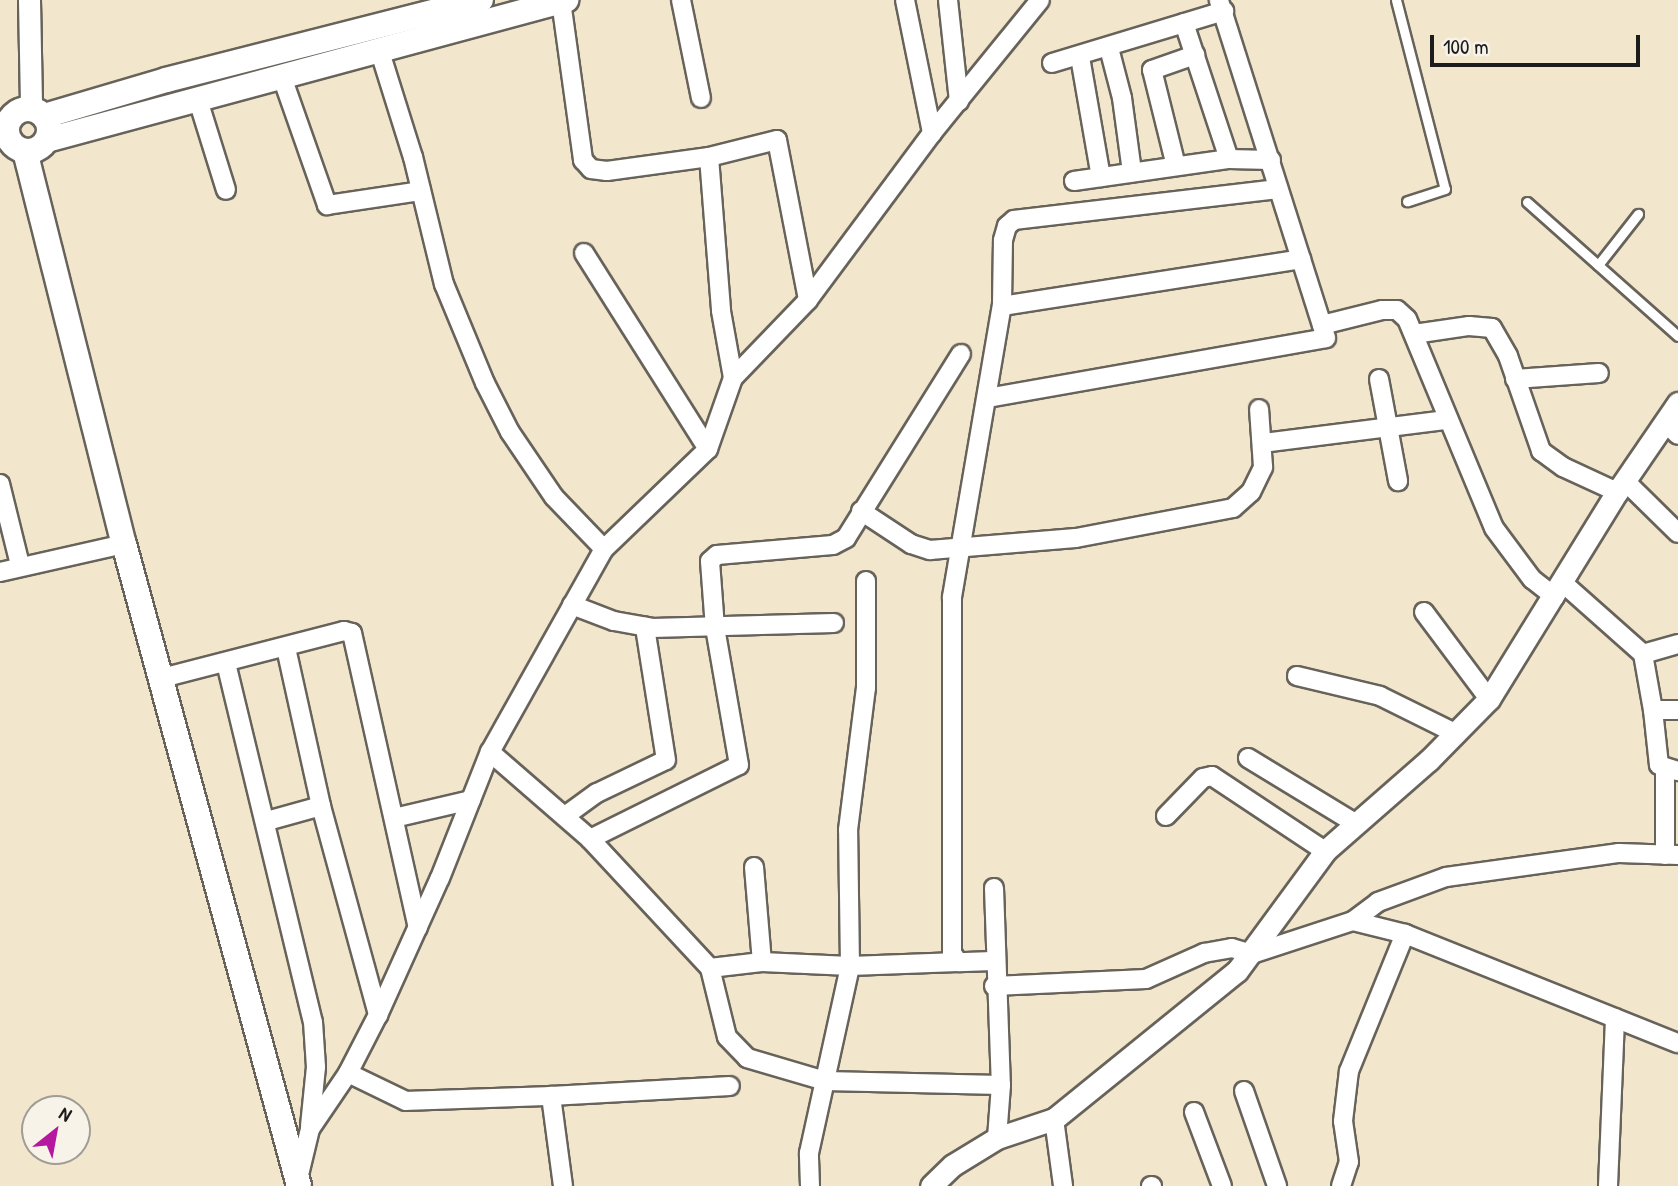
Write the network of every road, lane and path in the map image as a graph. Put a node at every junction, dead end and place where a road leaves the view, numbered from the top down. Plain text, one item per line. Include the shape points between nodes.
1 (29, 0) edge
2 (481, 0) edge
3 (681, 0) edge
4 (905, 0) edge
5 (948, 0) edge
6 (1040, 0) edge
7 (1396, 0) edge
8 (564, 1) edge
9 (1222, 5) edge
10 (1184, 23) junction
11 (1109, 48) junction
12 (380, 52) junction
13 (1195, 55) junction
14 (1080, 57) junction
15 (1052, 63) dead end
16 (282, 77) junction
17 (701, 98) dead end
18 (198, 100) junction
19 (959, 101) junction
20 (21, 131) edge
21 (932, 133) junction
22 (709, 157) junction
23 (1229, 159) junction
24 (1270, 160) junction
25 (1176, 166) junction
26 (1132, 172) junction
27 (1101, 177) junction
28 (1074, 181) dead end
29 (1278, 189) junction
30 (226, 190) dead end
31 (422, 191) junction
32 (1407, 201) dead end
33 (1527, 202) dead end
34 (1639, 214) dead end
35 (584, 253) dead end
36 (1301, 259) junction
37 (1598, 265) junction
38 (808, 300) junction
39 (1002, 306) junction
40 (1322, 325) junction
41 (1414, 334) junction
42 (1678, 336) edge
43 (961, 354) dead end
44 (1599, 373) dead end
45 (733, 378) junction
46 (1379, 379) dead end
47 (1516, 379) junction
48 (987, 398) junction
49 (1678, 403) edge
50 (1259, 409) dead end
51 (1446, 420) junction
52 (1388, 428) junction
53 (1671, 428) edge
54 (1263, 443) junction
55 (708, 449) junction
56 (1398, 481) dead end
57 (0, 484) edge
58 (1621, 486) junction
59 (861, 511) junction
60 (1678, 533) edge
61 (124, 544) junction
62 (959, 547) junction
63 (604, 549) junction
64 (20, 565) junction
65 (0, 572) edge
66 (866, 581) dead end
67 (1559, 590) junction
68 (572, 605) junction
69 (1424, 612) dead end
70 (834, 623) dead end
71 (645, 627) junction
72 (715, 628) junction
73 (1678, 644) edge
74 (286, 648) junction
75 (1643, 654) junction
76 (226, 663) junction
77 (1297, 676) dead end
78 (162, 678) junction
79 (1489, 699) junction
80 (1653, 710) junction
81 (1678, 710) edge
82 (1457, 734) junction
83 (490, 752) junction
84 (1248, 758) dead end
85 (1671, 770) edge
86 (471, 800) junction
87 (321, 806) junction
88 (565, 816) junction
89 (1166, 816) dead end
90 (394, 818) junction
91 (267, 821) junction
92 (1355, 823) junction
93 (590, 839) junction
94 (1325, 851) junction
95 (1672, 855) edge
96 (754, 867) dead end
97 (994, 888) dead end
98 (1353, 921) junction
99 (418, 928) junction
100 (1405, 934) junction
101 (1252, 954) junction
102 (993, 961) junction
103 (762, 962) junction
104 (958, 962) junction
105 (850, 966) junction
106 (710, 968) junction
107 (994, 986) junction
108 (378, 1015) junction
109 (1615, 1018) junction
110 (1678, 1043) edge
111 (348, 1073) junction
112 (825, 1081) junction
113 (1001, 1085) junction
114 (730, 1086) dead end
115 (1244, 1091) dead end
116 (551, 1096) junction
117 (1194, 1112) dead end
118 (1054, 1119) junction
119 (310, 1129) junction
120 (997, 1138) junction
121 (299, 1183) edge
122 (563, 1186) edge
123 (810, 1186) edge
124 (931, 1186) edge
125 (1063, 1186) edge
126 (1222, 1186) edge
127 (1277, 1186) edge
128 (1341, 1186) edge
129 (1608, 1186) edge

1 - 20 street
2 - 20 main road via 166,80
3 - 17 street
4 - 21 street
5 - 19 street
6 - 19 street
7 - 32 lane via 1445,189
8 - 12 main road
8 - 22 street via 583,160 591,169 607,171
9 - 10 street
9 - 24 street
10 - 11 street
10 - 13 street
11 - 14 street
11 - 26 street via 1122,98
12 - 16 main road
12 - 31 street
13 - 23 street
13 - 25 street via 1152,70
14 - 15 street
14 - 27 street
16 - 18 main road
16 - 31 street via 327,205
18 - 20 main road
18 - 30 street
19 - 21 street
20 - 61 main road
21 - 38 street
22 - 38 street via 777,140
22 - 45 street via 721,310
23 - 24 street
23 - 25 street
24 - 29 street
25 - 26 street
26 - 27 street
27 - 28 street
29 - 36 street
29 - 39 street via 1014,220 1003,240
31 - 63 street via 444,284 485,383 510,432 554,497
33 - 37 lane
34 - 37 lane
35 - 55 street
36 - 39 street
36 - 40 street
37 - 42 lane
38 - 45 street
39 - 48 street
40 - 41 street via 1391,309 1407,319
40 - 48 street via 1326,338
41 - 47 street via 1486,326 1502,340
41 - 51 street
43 - 59 street
44 - 47 street
45 - 55 street
46 - 52 street
47 - 58 street via 1541,451 1563,467
48 - 62 street
49 - 53 street
50 - 54 street
51 - 52 street
51 - 67 street via 1494,528 1532,579
52 - 54 street
52 - 56 street
53 - 58 street
54 - 62 street via 1257,482 1233,508 1076,538
55 - 63 street
57 - 64 street
58 - 60 street
58 - 67 street
59 - 62 street via 921,549
59 - 72 street via 839,544 716,555 709,569
61 - 64 street
61 - 78 main road
62 - 104 street via 952,597 952,953
63 - 68 street
64 - 65 street
66 - 105 street via 866,688 848,830
67 - 75 street
67 - 79 street
68 - 71 street
68 - 83 street
69 - 79 street
70 - 72 street
71 - 72 street
71 - 88 street via 666,760 597,793
72 - 93 street via 738,765
73 - 75 street
74 - 76 street
74 - 87 street
74 - 90 street via 344,631 352,633
75 - 80 street
76 - 78 street
76 - 91 street
77 - 82 street via 1380,696
78 - 121 main road
79 - 82 street
80 - 81 street
80 - 85 street via 1657,757
82 - 92 street
83 - 86 street
83 - 88 street
84 - 92 street
85 - 95 street
86 - 90 street
86 - 99 street
87 - 91 street
87 - 108 street
88 - 93 street
89 - 94 street via 1203,778 1212,776
90 - 99 street
91 - 119 street via 316,1037
92 - 94 street
93 - 106 street
94 - 101 street
95 - 98 street via 1619,853 1446,877 1378,902
96 - 103 street
97 - 102 street
98 - 100 street
98 - 101 street
99 - 108 street
100 - 109 street
100 - 128 street via 1349,1071 1343,1121 1349,1162
101 - 107 street via 1232,948 1204,953 1146,979 1123,982
101 - 118 street via 1217,991
102 - 104 street
102 - 107 street
103 - 105 street
103 - 106 street
104 - 105 street
105 - 112 street
106 - 112 street via 727,1037 747,1058
107 - 113 street
108 - 111 street
109 - 110 street
109 - 129 street
111 - 116 street via 406,1101
111 - 119 street
112 - 113 street
112 - 123 street via 809,1153
113 - 120 street
114 - 116 street
115 - 127 street
116 - 122 street
117 - 126 street
118 - 120 street
118 - 125 street
119 - 121 street
120 - 124 street via 953,1165

